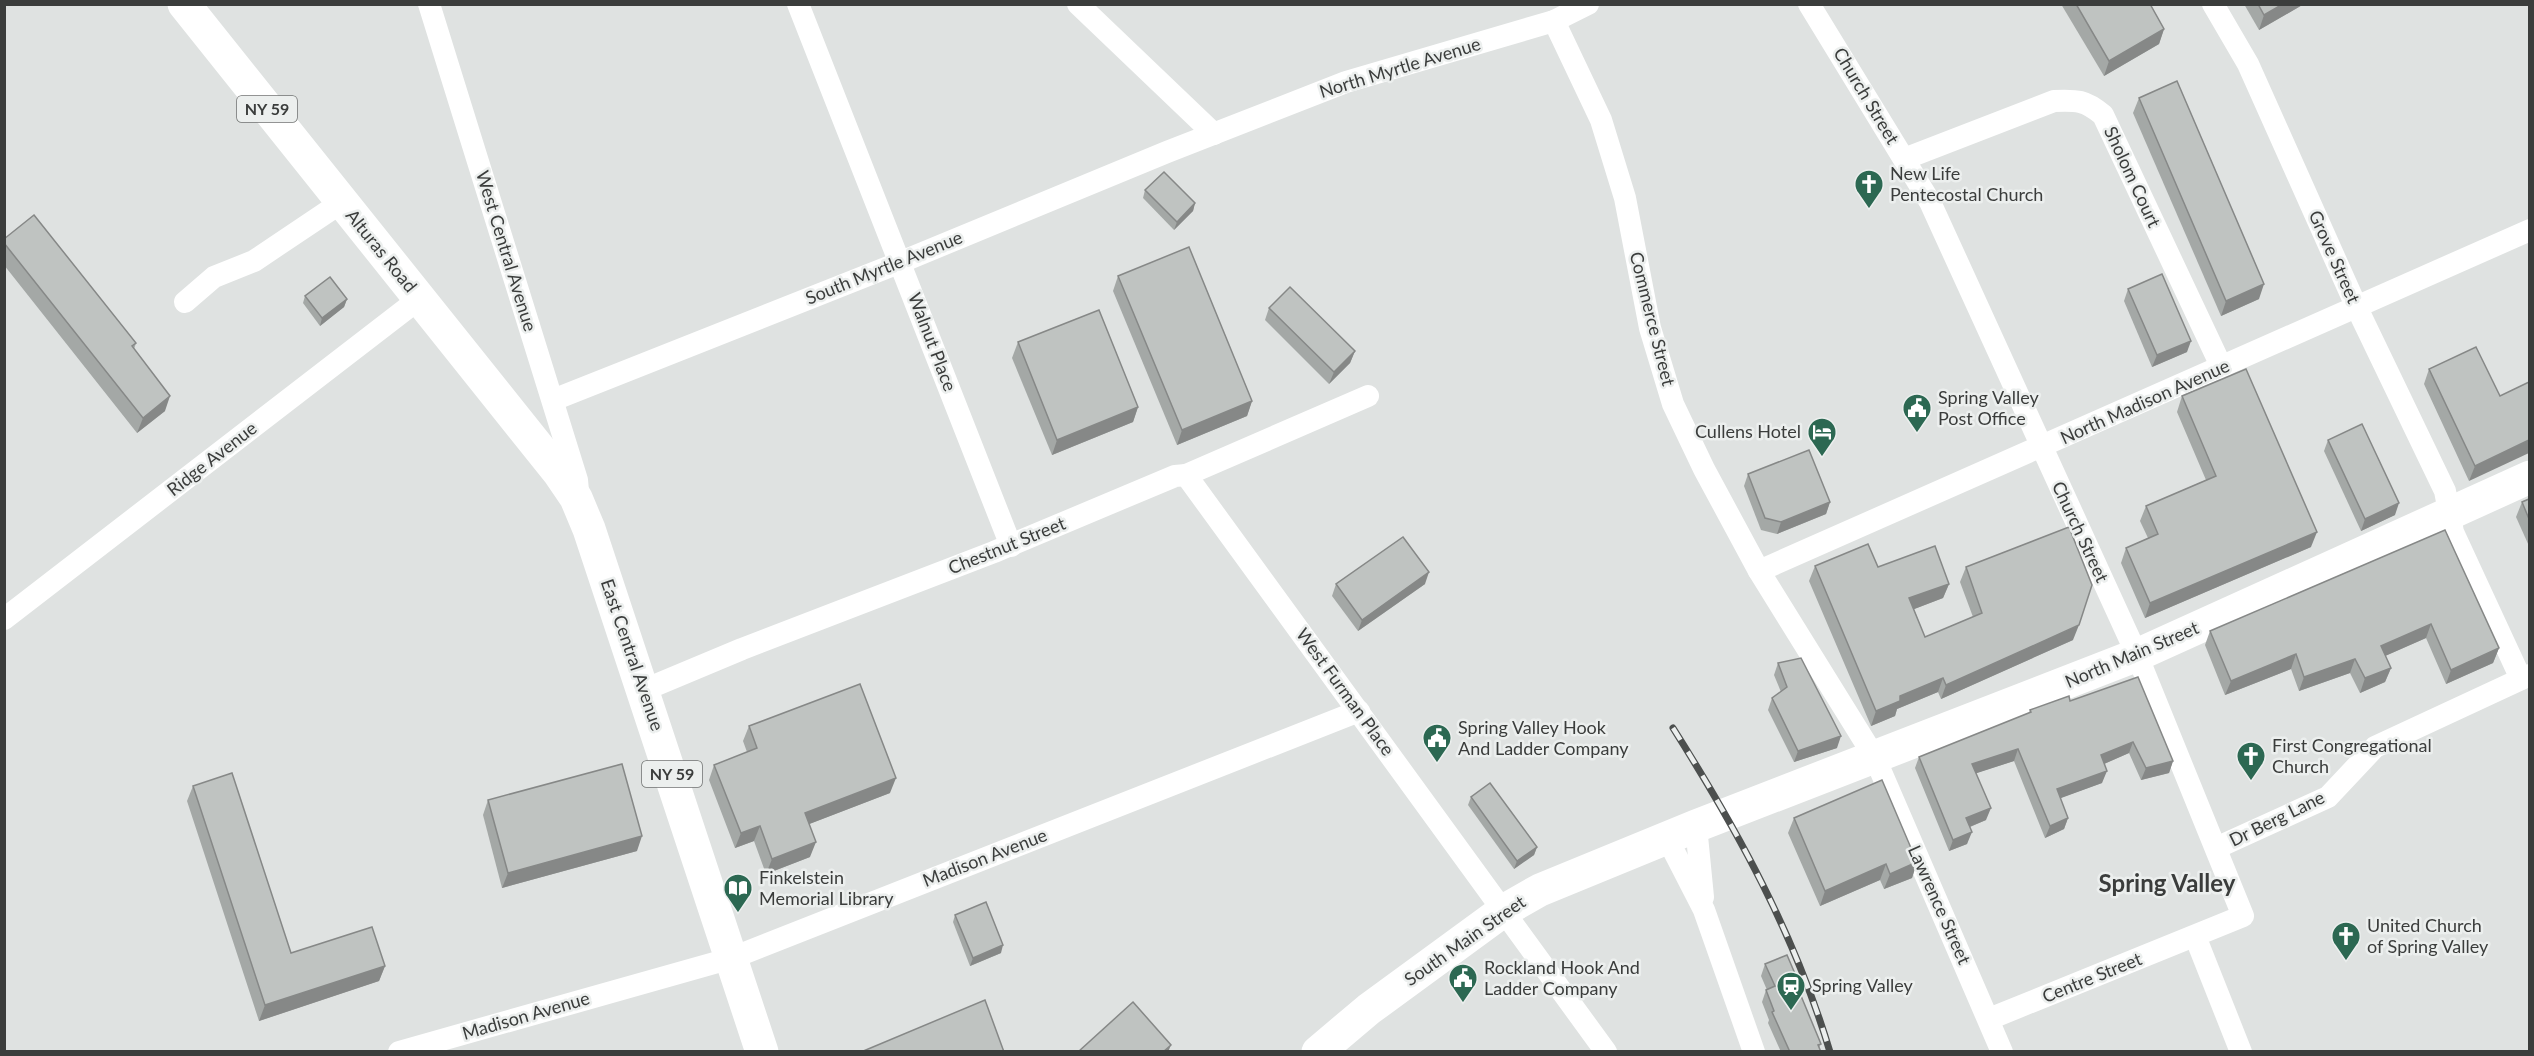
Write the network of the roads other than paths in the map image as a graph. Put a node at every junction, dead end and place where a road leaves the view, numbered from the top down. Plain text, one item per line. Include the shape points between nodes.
1 (429, 4) edge
2 (798, 4) edge
3 (1077, 4) edge
4 (1588, 4) edge
5 (1809, 4) edge
6 (2213, 4) edge
7 (195, 8) edge
8 (1554, 21) junction
9 (1214, 134) junction
10 (1904, 159) junction
11 (342, 202) junction
12 (2529, 230) edge
13 (901, 262) junction
14 (419, 299) junction
15 (184, 302) dead end
16 (2357, 308) junction
17 (2222, 368) junction
18 (1368, 396) dead end
19 (553, 400) junction
20 (2041, 448) junction
21 (1186, 475) junction
22 (2529, 477) edge
23 (576, 498) junction
24 (2449, 513) junction
25 (1011, 546) junction
26 (1759, 572) junction
27 (4, 619) edge
28 (2137, 655) junction
29 (2525, 677) edge
30 (644, 690) junction
31 (1359, 711) junction
32 (1875, 758) junction
33 (1727, 815) joint
34 (1682, 832) junction
35 (2216, 848) junction
36 (1704, 910) junction
37 (1503, 911) junction
38 (2195, 936) junction
39 (732, 958) junction
40 (1989, 1019) junction
41 (399, 1052) edge
42 (762, 1052) edge
43 (1318, 1052) edge
44 (1606, 1052) edge
45 (1754, 1052) edge
46 (2002, 1052) edge
47 (2241, 1052) edge

1 - 19 street, West Central Avenue
2 - 13 street, Walnut Place
3 - 9 street
4 - 8 street, North Myrtle Avenue
5 - 10 street, Church Street
6 - 16 street, Grove Street via 2248,64
7 - 11 main road, Alturas Road / NY 59
8 - 9 street, North Myrtle Avenue via 1346,82
8 - 26 street, Commerce Street via 1601,120 1625,198 1650,328 1673,404
9 - 13 street, South Myrtle Avenue
10 - 17 street, Sholom Court via 2054,102 2089,103 2103,115
10 - 20 street, Church Street via 1930,202
11 - 14 main road, Alturas Road / NY 59
11 - 15 street via 254,261 214,277
12 - 16 street, North Madison Avenue
13 - 19 street, South Myrtle Avenue
13 - 25 street, Walnut Place
14 - 23 main road, Alturas Road / NY 59
14 - 27 street, Ridge Avenue
16 - 17 street, North Madison Avenue
16 - 24 street, Grove Street via 2445,491
17 - 20 street, North Madison Avenue
18 - 21 street, Chestnut Street
19 - 23 street, West Central Avenue via 577,480
20 - 26 street, North Madison Avenue
20 - 28 street, Church Street
21 - 25 street, Chestnut Street via 1175,476
21 - 31 street, West Furman Place
22 - 24 main road, North Main Street
23 - 30 main road, East Central Avenue / NY 59
24 - 28 main road, North Main Street
24 - 29 street, Dr Berg Lane via 2453,532
25 - 30 street, Chestnut Street
26 - 32 street, Commerce Street
28 - 32 main road, North Main Street
28 - 35 street, Church Street
29 - 35 street, Dr Berg Lane via 2376,747 2328,797
30 - 39 main road, East Central Avenue / NY 59
31 - 37 street, West Furman Place
31 - 39 street, Madison Avenue
32 - 33 main road, North Main Street
32 - 40 street, Lawrence Street
33 - 34 main road, South Main Street
34 - 36 street
34 - 36 street
34 - 37 main road, South Main Street via 1540,890
35 - 38 street, Church Street via 2243,916
36 - 45 street
37 - 43 main road, South Main Street via 1369,1009
37 - 44 street, West Furman Place
38 - 40 street, Centre Street
38 - 47 street
39 - 41 street, Madison Avenue
39 - 42 main road, East Central Avenue / NY 59
40 - 46 street, Lawrence Street

